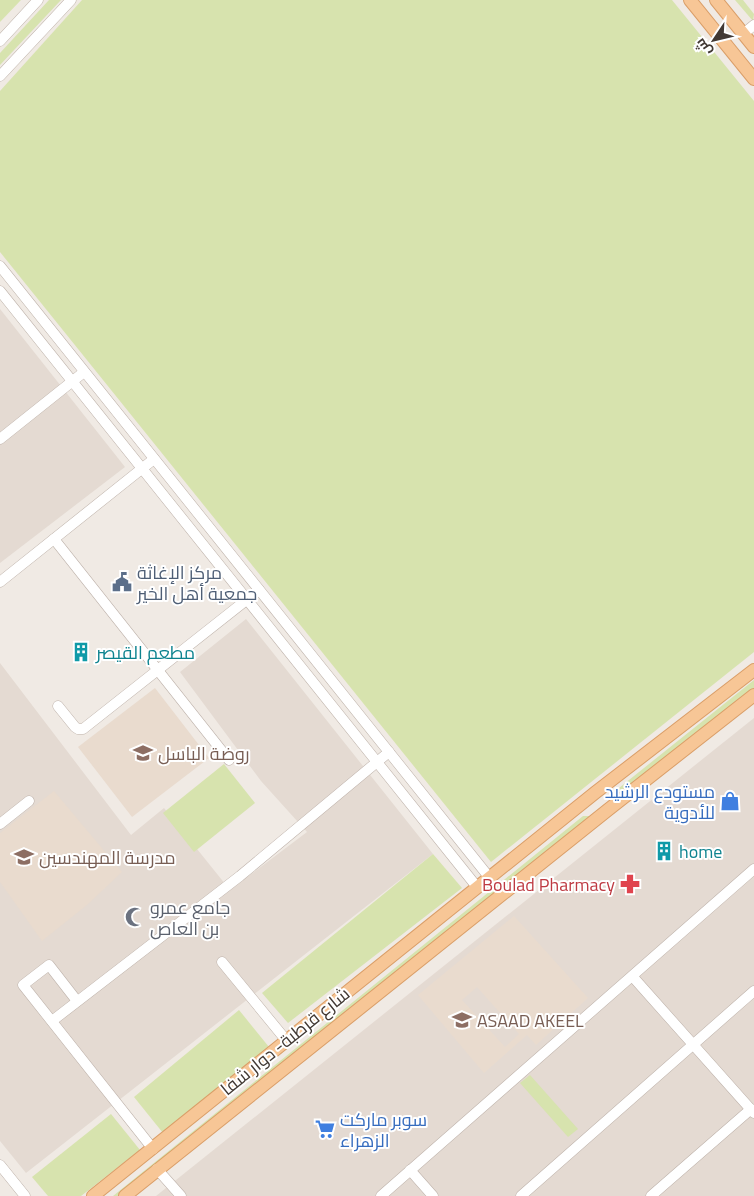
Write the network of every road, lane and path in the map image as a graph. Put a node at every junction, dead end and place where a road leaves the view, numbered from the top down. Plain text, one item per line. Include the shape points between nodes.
1 (38, 0) edge
2 (71, 0) edge
3 (690, 0) edge
4 (716, 0) edge
5 (754, 25) edge
6 (744, 34) junction
7 (0, 41) edge
8 (754, 47) edge
9 (0, 76) edge
10 (754, 79) edge
11 (0, 266) edge
12 (0, 291) edge
13 (84, 372) junction
14 (72, 382) junction
15 (0, 439) edge
16 (154, 459) junction
17 (142, 469) junction
18 (54, 539) junction
19 (0, 582) edge
20 (260, 590) junction
21 (247, 600) junction
22 (158, 670) junction
23 (754, 670) edge
24 (754, 695) edge
25 (58, 706) dead end
26 (389, 752) junction
27 (229, 760) dead end
28 (377, 762) junction
29 (596, 792) junction
30 (29, 801) dead end
31 (609, 809) junction
32 (0, 824) edge
33 (754, 869) edge
34 (489, 877) junction
35 (477, 887) junction
36 (222, 962) dead end
37 (633, 976) junction
38 (754, 991) edge
39 (77, 1001) junction
40 (52, 1021) junction
41 (286, 1040) junction
42 (693, 1044) junction
43 (227, 1088) junction
44 (240, 1103) junction
45 (752, 1111) edge
46 (153, 1149) junction
47 (0, 1165) edge
48 (158, 1169) junction
49 (410, 1170) junction
50 (25, 1196) edge
51 (93, 1196) edge
52 (124, 1196) edge
53 (180, 1196) edge
54 (381, 1196) edge
55 (433, 1196) edge
56 (521, 1196) edge
57 (651, 1196) edge

1 - 7 street
2 - 9 street
3 - 10 main road
4 - 6 main road
5 - 6 street
6 - 8 main road
11 - 13 street
12 - 14 street
13 - 14 street
13 - 16 street
14 - 15 street
14 - 17 street
16 - 17 street
16 - 20 street
17 - 18 street
17 - 21 street
18 - 19 street
18 - 22 street
20 - 21 street
20 - 26 street
21 - 22 street
21 - 28 street
22 - 25 street via 83,729 75,727
22 - 27 street
23 - 29 main road, شارع قرطبة- دوار شفا
24 - 31 main road
26 - 28 street
26 - 34 street
28 - 35 street
28 - 39 street via 240,876
29 - 31 main road
29 - 34 main road, شارع قرطبة- دوار شفا
30 - 32 street
31 - 44 main road
33 - 37 street
34 - 35 main road, شارع قرطبة- دوار شفا
35 - 41 main road, شارع قرطبة- دوار شفا
36 - 41 street
37 - 42 street
37 - 49 street
38 - 42 street
39 - 40 street
39 - 40 street via 49,965 24,985
40 - 46 street
41 - 43 main road, شارع قرطبة- دوار شفا
42 - 45 street
42 - 56 street
43 - 44 main road
43 - 46 main road, شارع قرطبة- دوار شفا
44 - 48 main road
45 - 57 street
46 - 51 main road, شارع قرطبة- دوار شفا
47 - 50 street
48 - 52 main road
48 - 53 street
49 - 54 street
49 - 55 street

